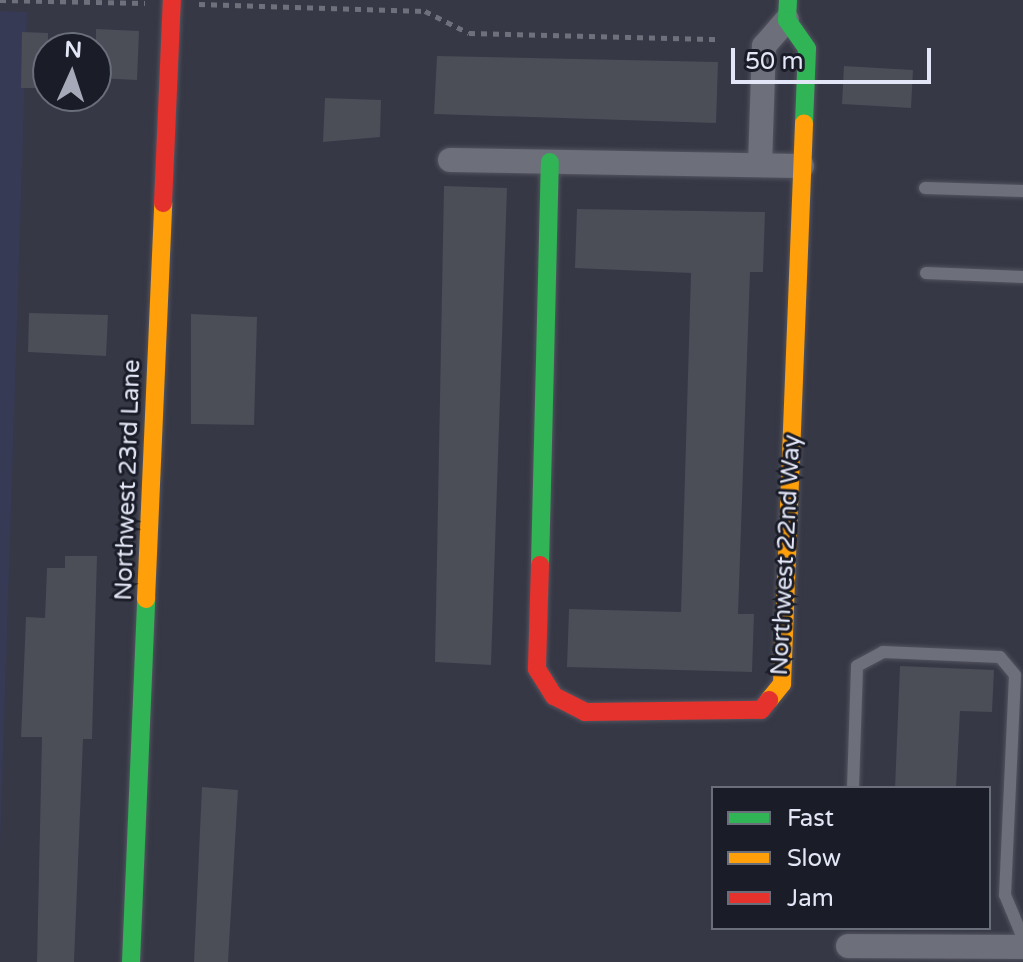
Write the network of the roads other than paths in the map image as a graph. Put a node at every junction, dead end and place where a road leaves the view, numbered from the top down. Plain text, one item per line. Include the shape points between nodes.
1 (172, 2) edge
2 (788, 10) edge
3 (450, 160) dead end
4 (550, 162) junction
5 (760, 165) junction
6 (802, 166) junction
7 (925, 188) dead end
8 (1023, 191) edge
9 (926, 273) dead end
10 (1023, 277) edge
11 (853, 786) edge
12 (848, 937) edge
13 (1023, 938) edge
14 (1023, 947) edge
15 (131, 962) edge

1 - 15 street, Northwest 23rd Lane
2 - 5 street, Northwest 22nd Way via 764,46
2 - 6 street, Northwest 22nd Way via 807,49
3 - 4 street
4 - 5 street
4 - 6 street, Northwest 22nd Way via 537,669 572,709 724,715 770,706 782,684
5 - 6 street
7 - 8 lane
9 - 10 lane
11 - 13 lane via 857,666 883,652 1000,657 1015,675 1005,895
12 - 14 street

